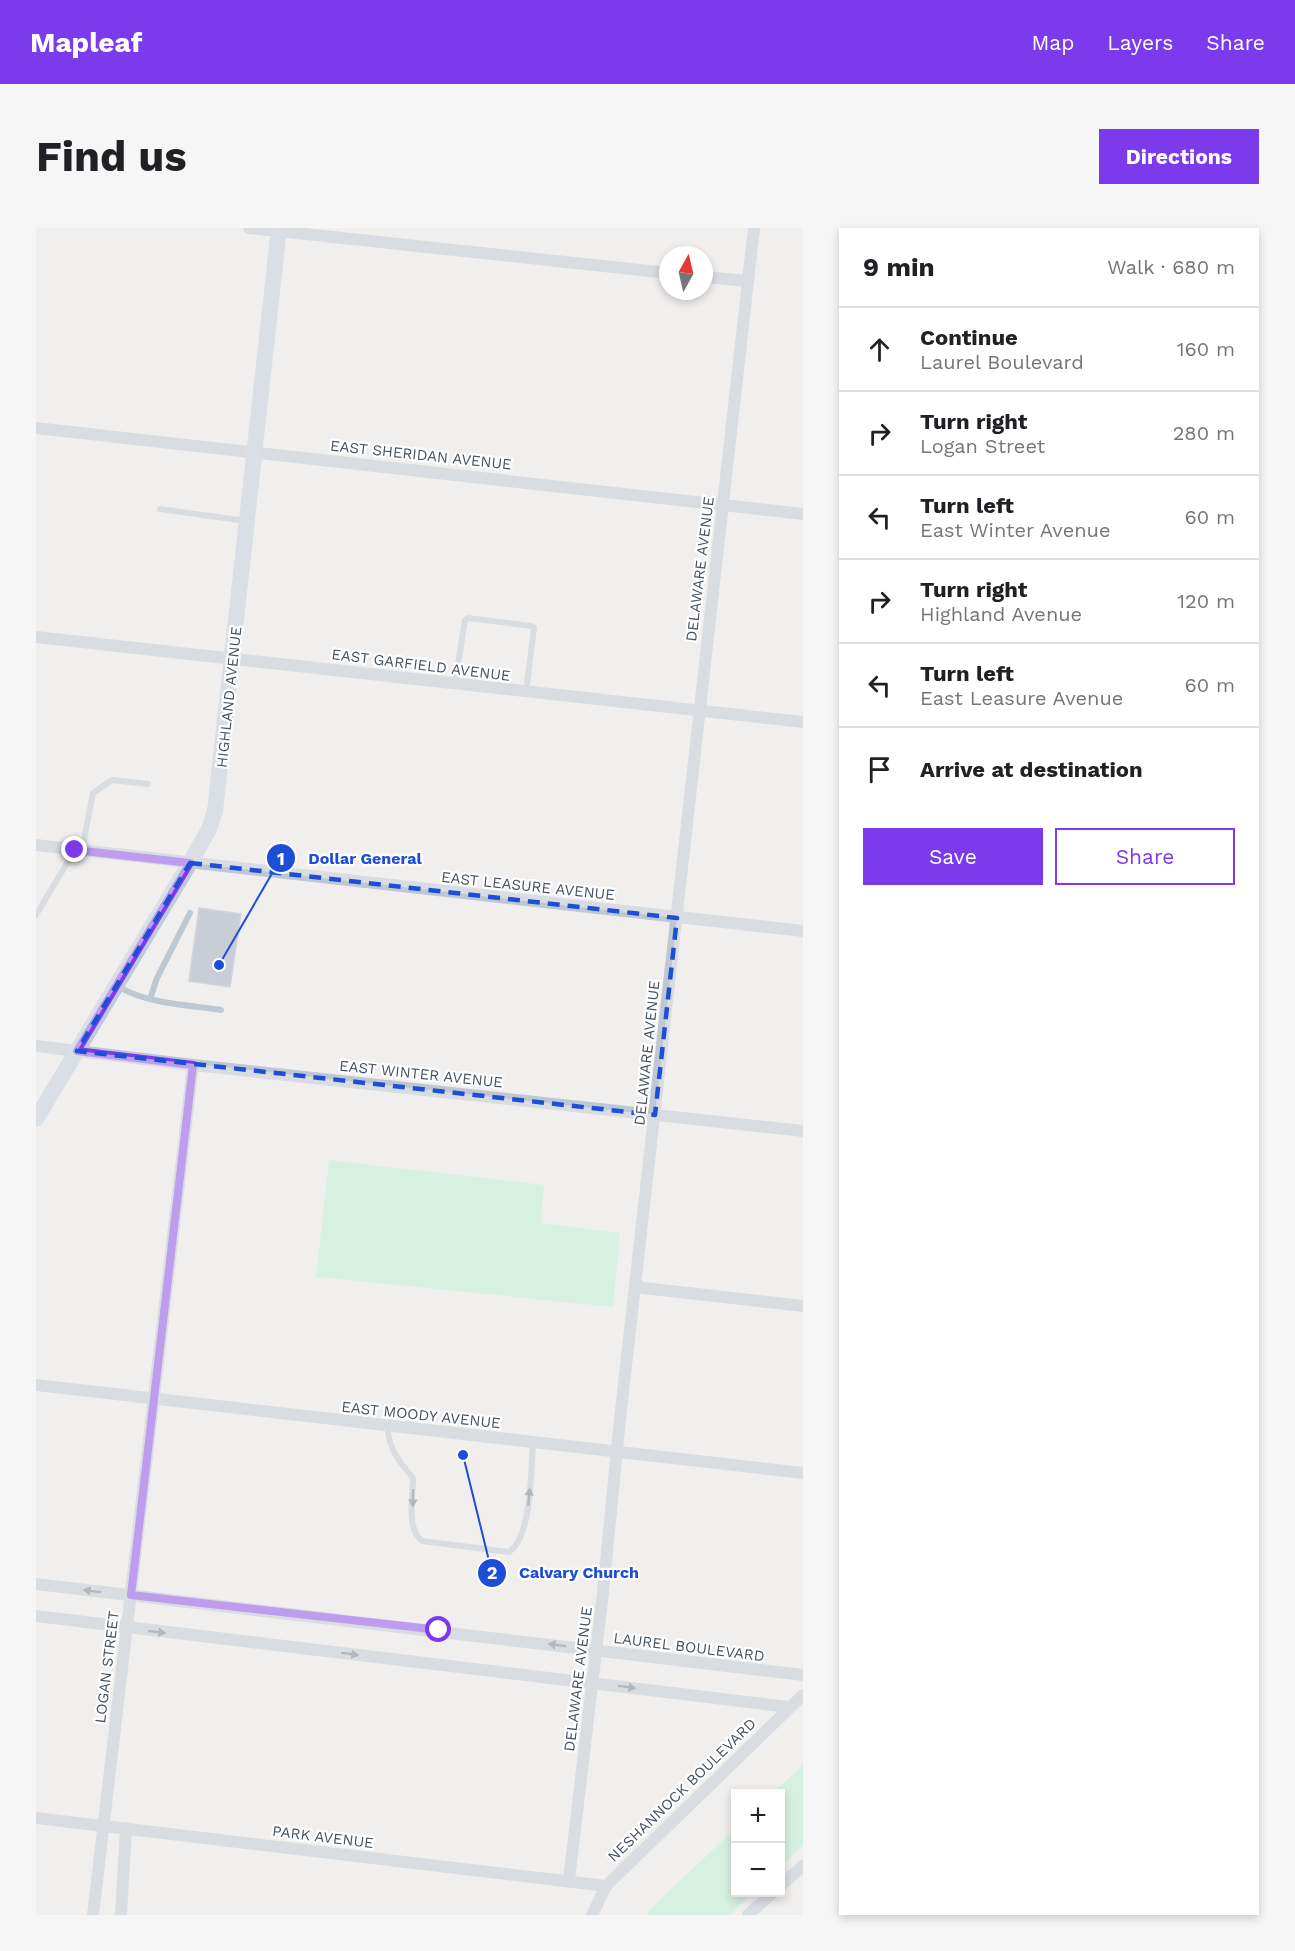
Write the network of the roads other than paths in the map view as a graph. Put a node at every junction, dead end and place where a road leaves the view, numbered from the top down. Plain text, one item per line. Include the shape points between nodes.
1 (249, 228) edge
2 (754, 228) edge
3 (279, 230) edge
4 (659, 272) edge
5 (713, 278) edge
6 (748, 282) junction
7 (36, 428) edge
8 (256, 453) junction
9 (722, 505) junction
10 (160, 509) dead end
11 (803, 514) edge
12 (248, 521) junction
13 (36, 637) edge
14 (233, 659) junction
15 (455, 684) junction
16 (526, 692) junction
17 (700, 710) junction
18 (803, 722) edge
19 (148, 784) dead end
20 (36, 845) edge
21 (79, 850) junction
22 (190, 863) junction
23 (190, 913) dead end
24 (36, 915) edge
25 (677, 918) junction
26 (803, 931) edge
27 (116, 985) junction
28 (150, 999) junction
29 (221, 1010) dead end
30 (36, 1046) edge
31 (77, 1051) junction
32 (193, 1065) junction
33 (655, 1115) junction
34 (36, 1119) edge
35 (803, 1131) edge
36 (635, 1287) junction
37 (803, 1306) edge
38 (36, 1385) edge
39 (153, 1400) junction
40 (388, 1427) junction
41 (533, 1443) junction
42 (617, 1452) junction
43 (803, 1473) edge
44 (36, 1584) edge
45 (131, 1595) junction
46 (36, 1616) edge
47 (127, 1628) junction
48 (596, 1650) junction
49 (803, 1675) edge
50 (592, 1683) junction
51 (803, 1695) edge
52 (789, 1707) junction
53 (36, 1818) edge
54 (103, 1826) junction
55 (126, 1828) junction
56 (803, 1866) edge
57 (570, 1880) junction
58 (785, 1882) edge
59 (606, 1886) junction
60 (768, 1897) edge
61 (93, 1915) edge
62 (121, 1915) edge
63 (592, 1915) edge
64 (748, 1915) edge

1 - 3 street
2 - 6 street, DELAWARE AVENUE
3 - 4 street
3 - 8 main road, HIGHLAND AVENUE
5 - 6 street
6 - 9 street, DELAWARE AVENUE
7 - 8 street, EAST SHERIDAN AVENUE
8 - 9 street, EAST SHERIDAN AVENUE
8 - 12 main road, HIGHLAND AVENUE
9 - 11 street, EAST SHERIDAN AVENUE
9 - 17 street, DELAWARE AVENUE
10 - 12 lane
12 - 14 main road, HIGHLAND AVENUE
13 - 14 street, EAST GARFIELD AVENUE
14 - 15 street, EAST GARFIELD AVENUE
14 - 22 main road, HIGHLAND AVENUE via 215,811
15 - 16 street, EAST GARFIELD AVENUE
15 - 16 lane via 468,618 534,628
16 - 17 street, EAST GARFIELD AVENUE
17 - 18 street, EAST GARFIELD AVENUE
17 - 25 street, DELAWARE AVENUE
19 - 21 lane via 112,780 93,793
20 - 21 street, EAST LEASURE AVENUE
21 - 22 street, EAST LEASURE AVENUE
21 - 24 lane
22 - 25 street, EAST LEASURE AVENUE
22 - 27 main road, HIGHLAND AVENUE
23 - 28 lane
25 - 26 street, EAST LEASURE AVENUE
25 - 33 street, DELAWARE AVENUE
27 - 28 lane
27 - 31 main road, HIGHLAND AVENUE
28 - 29 lane
30 - 31 street, EAST WINTER AVENUE
31 - 32 street, EAST WINTER AVENUE
31 - 34 main road, HIGHLAND AVENUE
32 - 33 street, EAST WINTER AVENUE
32 - 39 street, LOGAN STREET
33 - 35 street, EAST WINTER AVENUE
33 - 36 street, DELAWARE AVENUE
36 - 37 street
36 - 42 street, DELAWARE AVENUE
38 - 39 street, EAST MOODY AVENUE
39 - 40 street, EAST MOODY AVENUE
39 - 45 street, LOGAN STREET
40 - 41 street, EAST MOODY AVENUE
40 -> 41 lane via 393,1454 413,1478 412,1522 417,1536 422,1541 509,1552 526,1522
41 - 42 street, EAST MOODY AVENUE
42 - 43 street, EAST MOODY AVENUE
42 - 48 street, DELAWARE AVENUE
45 -> 44 street, LAUREL BOULEVARD
45 - 47 street, LOGAN STREET
48 -> 45 street, LAUREL BOULEVARD
46 - 47 street
47 -> 50 street
47 - 54 street, LOGAN STREET
48 - 49 street, LAUREL BOULEVARD
48 - 50 street, DELAWARE AVENUE
50 -> 52 street
50 - 57 street, DELAWARE AVENUE
51 - 52 street, NESHANNOCK BOULEVARD
52 - 59 street, NESHANNOCK BOULEVARD
53 - 54 street, PARK AVENUE
54 - 55 street, PARK AVENUE
54 - 61 street, LOGAN STREET
55 - 57 street, PARK AVENUE
55 - 62 street
56 - 58 street
57 - 59 street, PARK AVENUE
59 - 63 street, NESHANNOCK BOULEVARD
60 - 64 street

